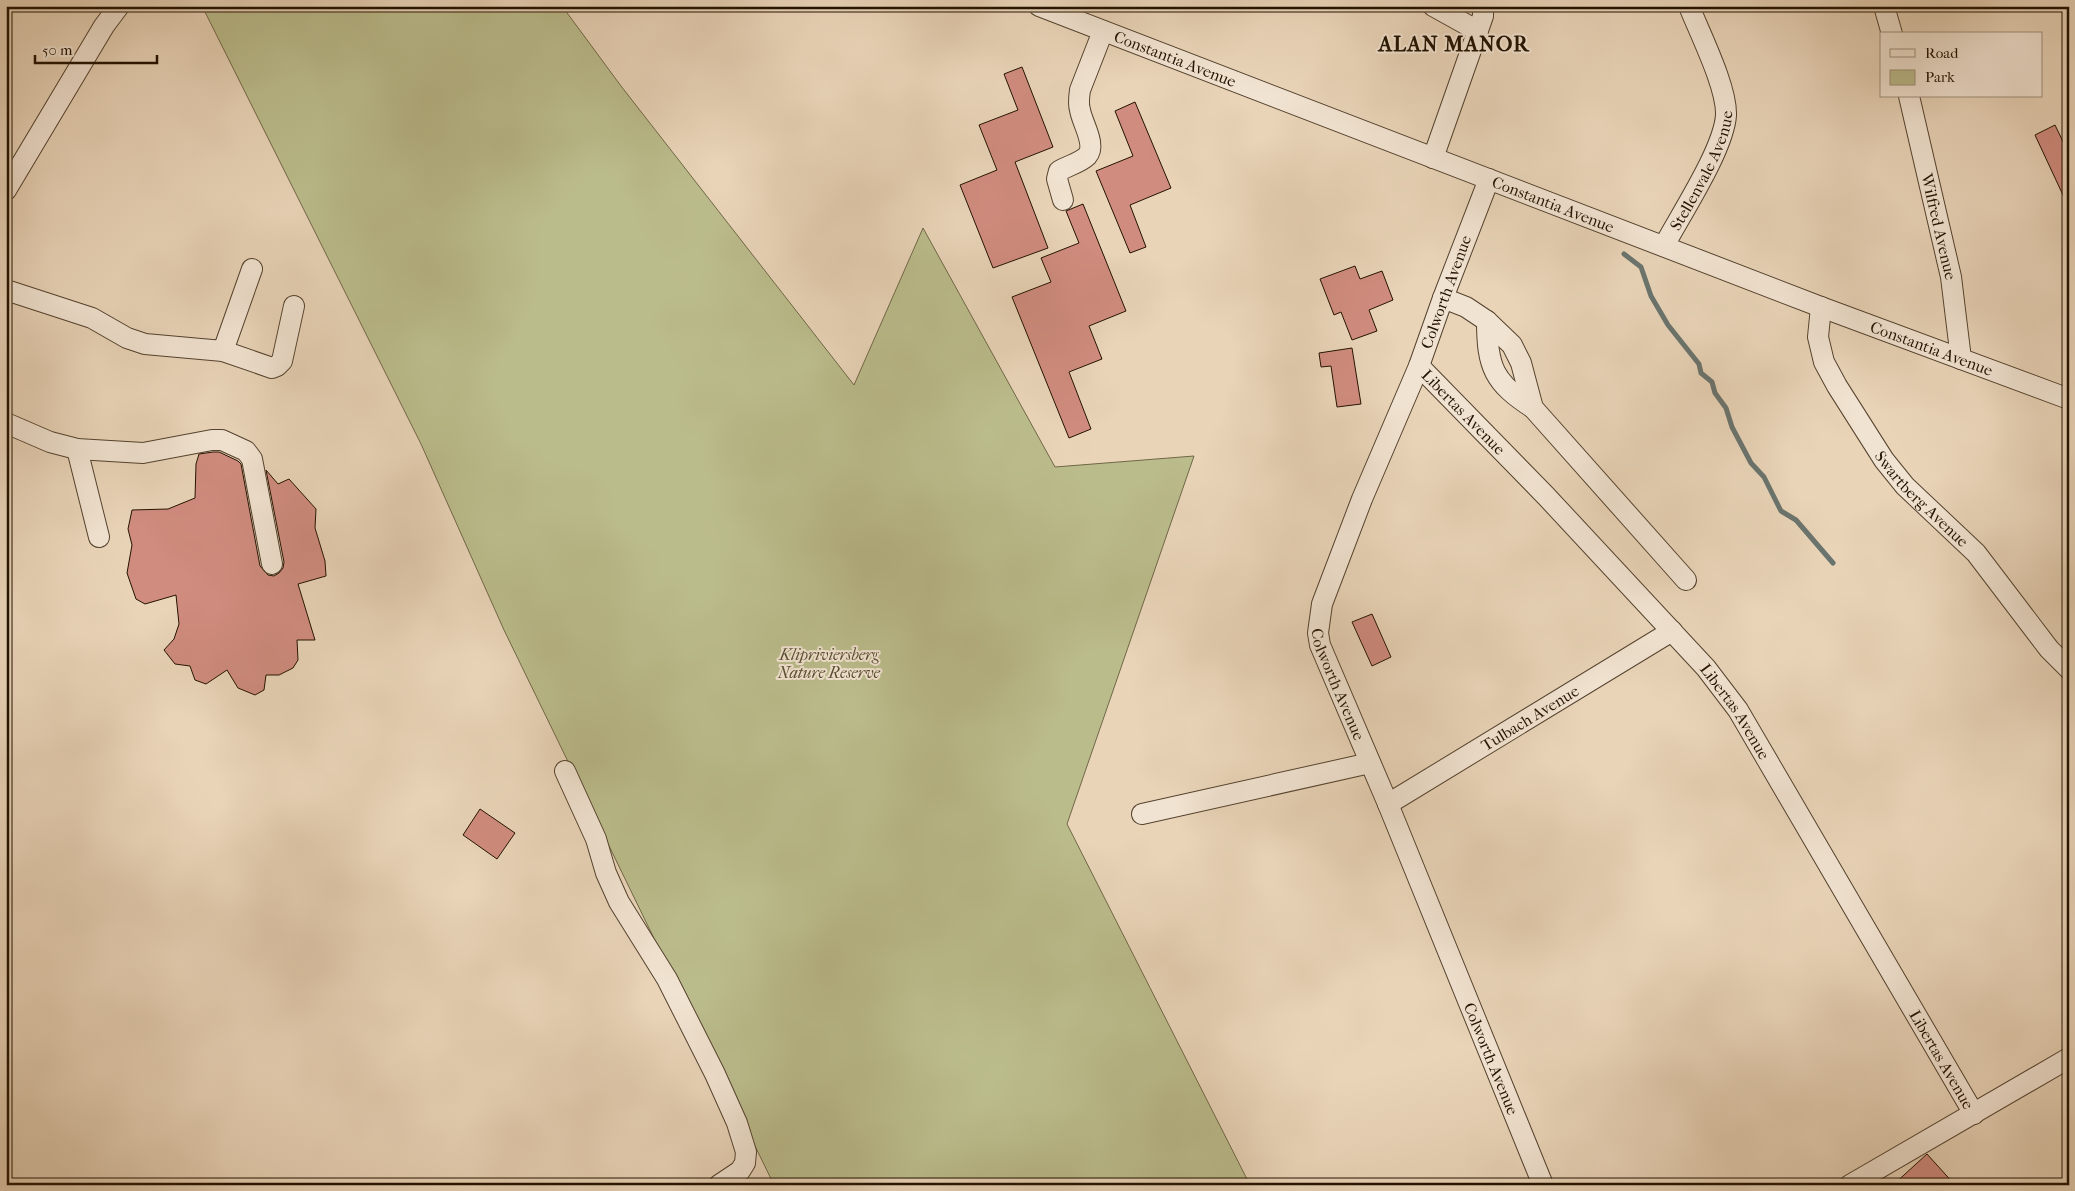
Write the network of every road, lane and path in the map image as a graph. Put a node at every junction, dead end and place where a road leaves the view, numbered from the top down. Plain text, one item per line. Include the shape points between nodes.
1 (119, 6) edge
2 (1039, 6) edge
3 (1433, 6) edge
4 (1483, 6) edge
5 (1689, 6) edge
6 (1884, 6) edge
7 (1103, 31) junction
8 (1478, 31) junction
9 (1891, 32) edge
10 (1909, 98) edge
11 (1433, 158) junction
12 (1489, 179) junction
13 (6, 190) edge
14 (1063, 200) dead end
15 (1664, 246) junction
16 (252, 269) dead end
17 (6, 290) edge
18 (1443, 298) junction
19 (294, 306) dead end
20 (1821, 307) junction
21 (1487, 321) junction
22 (223, 351) junction
23 (1961, 359) junction
24 (1419, 366) junction
25 (2069, 399) edge
26 (1534, 408) junction
27 (6, 423) edge
28 (77, 449) junction
29 (99, 537) dead end
30 (272, 564) dead end
31 (1686, 580) dead end
32 (1672, 631) junction
33 (2069, 669) edge
34 (1370, 763) junction
35 (565, 771) dead end
36 (1388, 804) junction
37 (1142, 814) dead end
38 (2069, 1058) edge
39 (1974, 1114) junction
40 (719, 1185) edge
41 (1542, 1185) edge
42 (1850, 1185) edge

1 - 13 street
2 - 7 street, Constantia Avenue
3 - 8 street
4 - 8 street via 1484,16
5 - 15 street, Stellenvale Avenue via 1720,82 1726,114 1720,141
6 - 9 street
7 - 11 street, Constantia Avenue
7 - 14 street via 1078,99 1090,151 1086,157 1059,171 1057,179
8 - 11 street
10 - 23 street, Wilfred Avenue via 1951,277
11 - 12 street, Constantia Avenue
12 - 15 street, Constantia Avenue
12 - 18 street, Colworth Avenue
15 - 20 street, Constantia Avenue
16 - 22 street
17 - 22 street via 92,318 134,341
18 - 21 street via 1466,307
18 - 24 street, Colworth Avenue
19 - 22 street via 278,366 272,368
20 - 23 street, Constantia Avenue
20 - 33 street, Swartberg Avenue via 1818,337 1824,362 1884,460 1905,486 1976,553 2049,649
21 - 26 street via 1512,345 1521,363
21 - 26 street via 1487,349 1492,366 1513,395
23 - 25 street, Constantia Avenue
24 - 32 street, Libertas Avenue
24 - 34 street, Colworth Avenue via 1362,499 1319,613 1320,645
26 - 31 street
27 - 28 street via 50,442
28 - 29 street
28 - 30 street via 143,453 222,440 246,451 255,466
32 - 36 street, Tulbach Avenue
32 - 39 street, Libertas Avenue via 1738,710
34 - 36 street, Colworth Avenue
34 - 37 street
35 - 40 street via 596,838 619,902 667,979 737,1123 746,1152 745,1163 740,1171
36 - 41 street, Colworth Avenue
38 - 39 street
39 - 42 street

